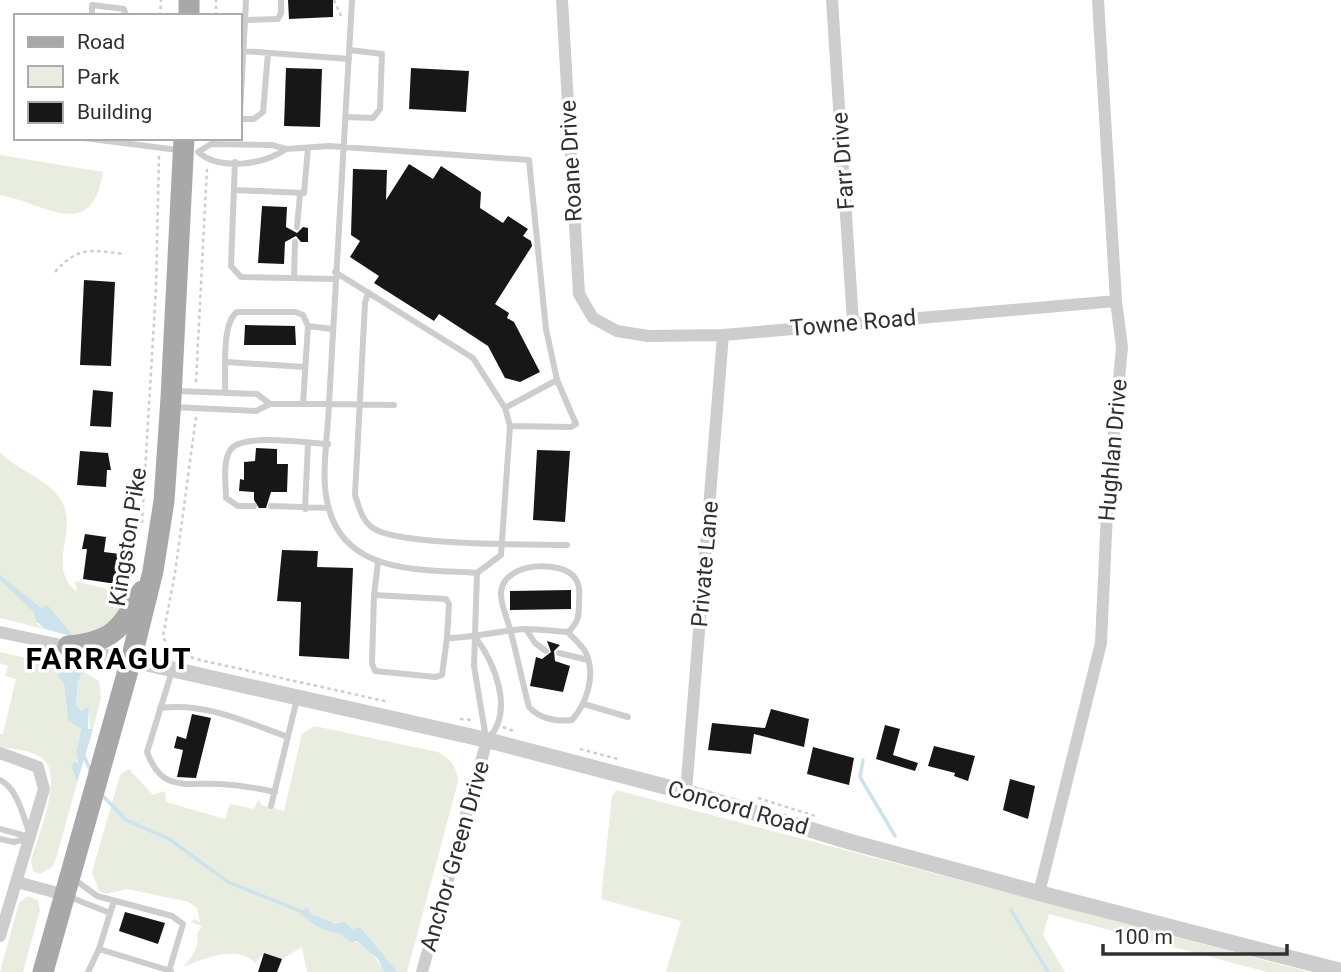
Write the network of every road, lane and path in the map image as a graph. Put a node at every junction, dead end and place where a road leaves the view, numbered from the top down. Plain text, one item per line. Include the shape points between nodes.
1 (246, 0) edge
2 (281, 0) edge
3 (352, 0) edge
4 (562, 0) edge
5 (832, 0) edge
6 (1098, 0) edge
7 (92, 14) edge
8 (125, 14) edge
9 (245, 20) junction
10 (350, 50) junction
11 (243, 51) junction
12 (268, 53) junction
13 (349, 60) junction
14 (242, 71) edge
15 (346, 117) junction
16 (242, 119) edge
17 (123, 141) edge
18 (237, 141) edge
19 (189, 147) edge
20 (158, 148) junction
21 (308, 148) junction
22 (344, 148) junction
23 (286, 149) junction
24 (235, 162) junction
25 (234, 190) junction
26 (300, 194) junction
27 (297, 227) dead end
28 (295, 242) dead end
29 (124, 254) dead end
30 (55, 272) dead end
31 (334, 276) junction
32 (294, 278) junction
33 (368, 292) junction
34 (1116, 301) junction
35 (593, 318) joint
36 (853, 322) junction
37 (308, 326) junction
38 (332, 329) junction
39 (723, 335) junction
40 (226, 362) junction
41 (305, 367) junction
42 (557, 380) junction
43 (225, 392) junction
44 (171, 399) junction
45 (270, 404) junction
46 (303, 404) junction
47 (329, 404) junction
48 (360, 404) junction
49 (394, 405) dead end
50 (505, 408) junction
51 (510, 426) junction
52 (308, 443) junction
53 (328, 444) junction
54 (254, 506) dead end
55 (271, 506) dead end
56 (329, 508) junction
57 (305, 509) junction
58 (142, 523) dead end
59 (502, 544) junction
60 (567, 545) dead end
61 (378, 562) junction
62 (153, 571) junction
63 (477, 573) junction
64 (374, 596) junction
65 (526, 629) junction
66 (511, 631) junction
67 (0, 632) edge
68 (568, 632) junction
69 (447, 638) junction
70 (476, 638) junction
71 (66, 646) junction
72 (546, 651) dead end
73 (559, 653) dead end
74 (131, 660) junction
75 (588, 660) junction
76 (172, 669) junction
77 (298, 697) junction
78 (584, 704) junction
79 (160, 708) junction
80 (628, 717) dead end
81 (288, 737) junction
82 (487, 740) junction
83 (0, 753) edge
84 (0, 780) edge
85 (275, 792) junction
86 (686, 792) junction
87 (271, 806) dead end
88 (0, 829) edge
89 (31, 838) junction
90 (0, 839) edge
91 (17, 882) junction
92 (68, 886) junction
93 (1039, 893) junction
94 (114, 901) junction
95 (110, 913) junction
96 (0, 936) edge
97 (99, 948) junction
98 (171, 971) edge
99 (1341, 971) edge
100 (43, 972) edge
101 (88, 972) edge
102 (422, 972) edge

1 - 9 lane
2 - 9 lane via 278,19
3 - 10 lane
4 - 35 street, Roane Drive via 579,295
5 - 36 street, Farr Drive
6 - 34 street, Hughlan Drive
7 - 8 lane via 92,5 124,9
9 - 11 lane
10 - 13 lane
10 - 15 lane via 382,54 380,109 373,118
11 - 12 lane
11 - 14 lane
12 - 13 lane
12 - 16 lane via 263,112 260,117
13 - 15 lane
15 - 22 lane
17 - 20 lane
18 - 19 lane
18 - 23 lane
19 - 20 lane
19 - 24 lane via 209,162
19 - 44 main road, Kingston Pike
20 - 58 path via 157,255
21 - 22 lane
21 - 23 lane
21 - 26 lane via 306,189
22 - 31 lane
22 - 42 lane via 529,160 546,329
23 - 24 lane via 271,159
24 - 25 lane
25 - 26 lane
25 - 32 lane via 230,266 234,272 241,277
26 - 27 lane
28 - 32 lane
29 - 30 path via 90,250 69,256
31 - 32 lane
31 - 33 lane
31 - 38 lane
33 - 48 lane
33 - 50 lane via 474,358
34 - 36 street, Towne Road
34 - 93 street, Hughlan Drive via 1122,347 1101,643
35 - 39 street, Towne Road via 617,331 648,336
36 - 39 street, Towne Road
37 - 38 lane
37 - 40 lane via 303,315 295,312 237,312 227,328
37 - 41 lane
38 - 47 lane
39 - 86 street, Private Lane
40 - 41 lane
40 - 43 lane
41 - 46 lane
42 - 50 lane
42 - 51 lane via 576,424
43 - 44 lane
43 - 45 lane via 257,394
44 - 45 lane via 256,411
44 - 62 main road, Kingston Pike via 164,501
45 - 46 lane
46 - 47 lane
47 - 48 lane
47 - 53 lane
48 - 49 lane
48 - 59 lane via 355,495 362,517 373,528 429,540
50 - 51 lane
51 - 59 lane
52 - 53 lane
52 - 54 lane via 254,440 240,442 231,450 226,462 226,498 238,506
52 - 57 lane
53 - 56 lane
55 - 57 lane
56 - 57 lane
56 - 61 lane via 345,541 362,557
59 - 60 lane
59 - 63 lane via 501,555
61 - 63 lane
61 - 64 lane
62 - 71 main road via 114,634 103,641
62 - 74 main road, Kingston Pike
63 - 70 lane
64 - 69 lane via 446,599
64 - 69 lane via 375,671 442,675
65 - 66 lane
65 - 68 lane
65 - 72 lane
66 - 68 lane via 501,594 505,580 525,567 565,569 574,576 580,587 578,618
66 - 70 lane
66 - 78 lane via 528,707 559,722 572,720
67 - 71 street
68 - 75 lane
69 - 70 lane
70 - 82 lane via 474,666
70 - 82 lane via 492,660 501,708 499,726
71 - 74 street
73 - 75 lane
74 - 76 street, Concord Road
74 - 92 main road, Kingston Pike
75 - 78 lane via 591,669
76 - 77 street, Concord Road
76 - 79 lane
77 - 81 lane
77 - 82 street, Concord Road
78 - 80 lane
79 - 81 lane via 183,705 219,713
79 - 85 lane via 147,752 167,781
81 - 85 lane
82 - 86 street, Concord Road
82 - 102 street, Anchor Green Drive
83 - 89 street via 32,762 43,776 43,799
84 - 89 lane via 15,795
85 - 87 lane
86 - 93 street, Concord Road
88 - 89 lane
89 - 90 lane
89 - 91 street
91 - 92 street
91 - 96 street
92 - 94 lane
92 - 95 lane
92 - 100 main road, Kingston Pike
93 - 99 street, Concord Road
94 - 95 lane
94 - 98 lane via 172,916 183,925
95 - 97 lane
97 - 98 lane
97 - 101 lane

